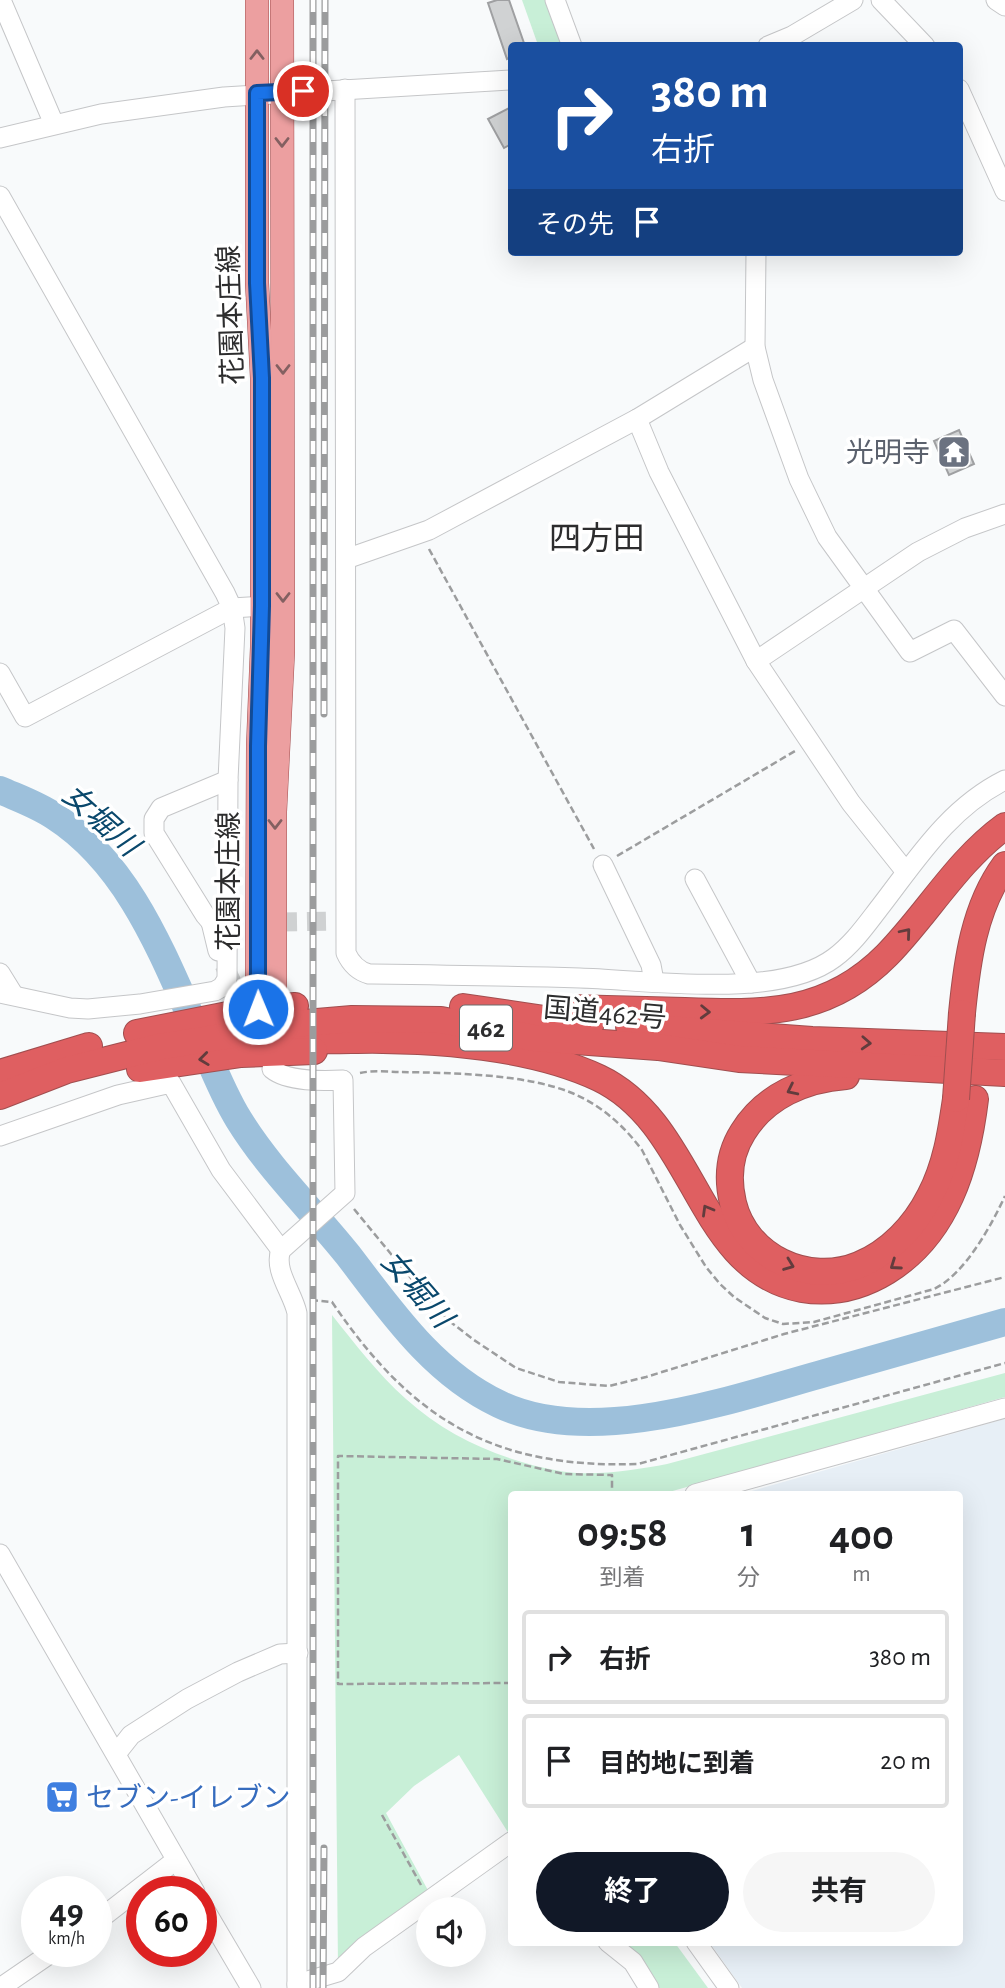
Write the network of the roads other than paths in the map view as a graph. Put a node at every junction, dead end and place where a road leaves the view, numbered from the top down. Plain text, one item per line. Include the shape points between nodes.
1 (1, 0) edge
2 (257, 0) edge
3 (282, 0) edge
4 (555, 0) edge
5 (853, 0) edge
6 (881, 0) edge
7 (996, 0) edge
8 (1005, 6) edge
9 (571, 42) edge
10 (778, 42) edge
11 (921, 42) edge
12 (508, 80) edge
13 (345, 89) junction
14 (282, 92) junction
15 (257, 93) junction
16 (963, 98) edge
17 (54, 124) junction
18 (0, 138) edge
19 (1005, 191) edge
20 (0, 196) edge
21 (756, 256) edge
22 (755, 347) junction
23 (637, 419) junction
24 (1005, 514) edge
25 (346, 559) junction
26 (863, 589) junction
27 (262, 606) junction
28 (232, 608) junction
29 (757, 661) junction
30 (0, 673) edge
31 (1005, 696) edge
32 (228, 780) junction
33 (1002, 787) edge
34 (1005, 826) edge
35 (1005, 864) edge
36 (603, 865) road end
37 (906, 873) junction
38 (695, 879) dead end
39 (1005, 898) edge
40 (218, 951) tunnel mouth
41 (0, 973) edge
42 (654, 981) junction
43 (751, 983) junction
44 (7, 993) edge
45 (441, 1003) junction
46 (971, 1013) junction
47 (267, 1014) junction
48 (228, 1024) junction
49 (158, 1047) junction
50 (1005, 1047) edge
51 (532, 1056) junction
52 (272, 1069) dead end
53 (0, 1073) edge
54 (1005, 1073) edge
55 (1005, 1080) edge
56 (0, 1096) edge
57 (965, 1099) junction
58 (0, 1110) edge
59 (0, 1136) edge
60 (283, 1248) junction
61 (1005, 1408) edge
62 (706, 1491) edge
63 (0, 1553) edge
64 (298, 1653) junction
65 (116, 1754) junction
66 (508, 1844) edge
67 (176, 1860) junction
68 (186, 1876) edge
69 (112, 1910) edge
70 (217, 1930) edge
71 (613, 1946) edge
72 (699, 1946) edge
73 (30, 1967) edge
74 (297, 1986) edge
75 (0, 1987) edge
76 (251, 1988) edge
77 (649, 1988) edge
78 (729, 1988) edge

1 - 17 street
15 -> 2 main road, 花園本庄線
3 - 14 main road, 花園本庄線
4 - 9 street
5 - 10 street
6 - 11 street
7 - 8 street
12 - 13 street
13 - 14 street
13 - 25 street
14 - 15 street
14 -> 47 main road, 花園本庄線 via 283,652
15 - 17 street
15 - 27 main road, 花園本庄線
16 - 19 street
17 - 18 street
20 - 28 street
21 - 22 street
22 - 23 street
22 - 26 street via 762,380 799,479 827,537
23 - 25 street via 420,533
23 - 29 street via 659,472
24 - 26 street via 918,552
25 - 42 street via 340,921 349,960 360,972 369,974
26 - 29 street
26 - 31 street via 911,652 954,630
27 - 28 street
27 - 47 main road, 花園本庄線 via 258,746
28 - 30 street via 25,717
28 - 32 street
29 - 37 street via 851,803
32 - 40 street via 161,808 154,819 154,833 216,922
32 - 48 street via 229,972 222,987
33 - 37 street via 964,806
45 -> 34 highway via 739,1013 807,1004 868,972 961,867
35 - 46 highway via 973,937
36 - 42 street via 651,965
37 - 43 street via 856,938 835,957 804,974
38 - 43 street
39 - 46 highway via 991,933
41 - 44 street
42 - 43 street
44 - 48 street via 70,1008 140,1004
45 - 47 highway, 国道462号 / 462 via 376,1002
45 -> 50 highway, 国道462号 / 462 via 558,1021 812,1040
46 - 57 highway
47 - 48 highway, 国道462号 / 462
47 - 51 highway via 285,1036 297,1039 462,1043
47 - 54 highway, 国道462号 / 462 via 441,1020 534,1038 658,1047 739,1059
48 -> 49 highway
48 - 49 highway, 国道462号 / 462
48 - 51 highway via 418,1050
49 - 53 highway, 国道462号 / 462 via 59,1054
49 - 56 highway, 国道462号 / 462 via 67,1070
49 - 58 highway via 76,1084
57 -> 51 highway via 968,1145 954,1190 915,1250 858,1286 812,1291 770,1279 737,1253 667,1138 638,1104 584,1071
52 - 60 street via 292,1077 344,1080 345,1190
55 -> 57 highway via 849,1076 819,1079 792,1089 760,1111 737,1141 729,1177 743,1227 767,1255 801,1270 839,1270 875,1256 906,1232 929,1198
59 - 60 street via 118,1095 171,1083 221,1170
60 - 64 street via 278,1262 296,1313
61 - 62 street
63 - 65 street
64 - 65 street via 280,1654 187,1699 131,1735
64 - 74 street
65 - 67 street
66 - 74 street via 364,1947 338,1972
67 - 68 street
67 - 69 street
70 - 76 street
71 - 77 street via 633,1962
72 - 78 street
73 - 75 street

